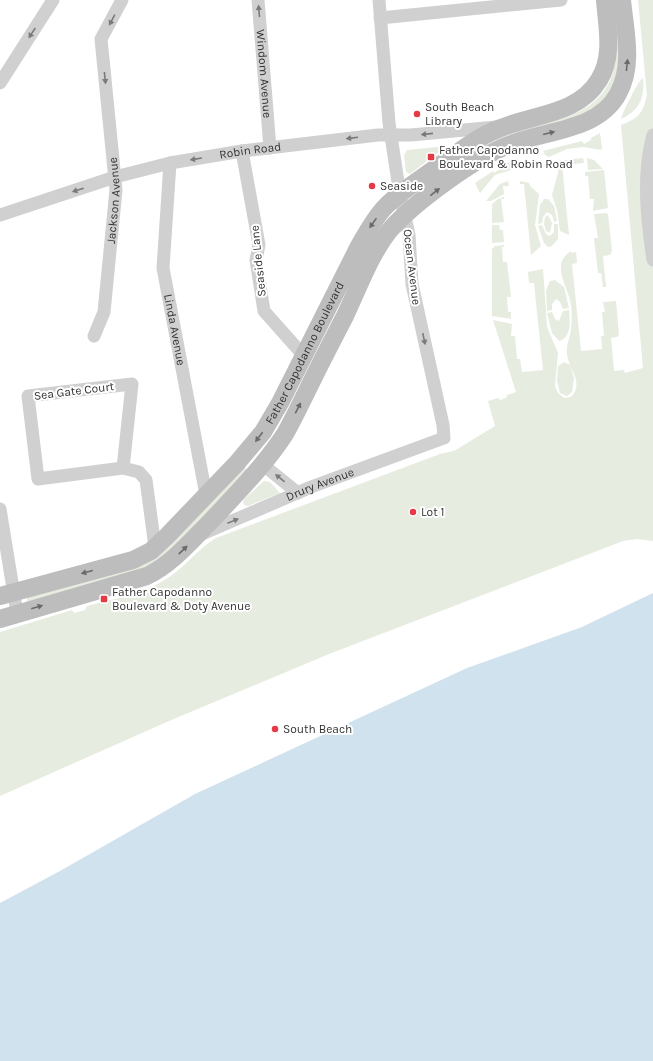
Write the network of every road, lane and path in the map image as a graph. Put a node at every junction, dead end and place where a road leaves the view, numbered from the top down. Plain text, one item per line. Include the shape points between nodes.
1 (53, 0) edge
2 (122, 0) edge
3 (258, 0) edge
4 (379, 0) edge
5 (561, 0) edge
6 (604, 0) edge
7 (622, 0) edge
8 (380, 18) junction
9 (0, 83) edge
10 (507, 125) junction
11 (391, 135) junction
12 (653, 135) edge
13 (270, 148) junction
14 (242, 151) junction
15 (170, 163) junction
16 (115, 178) junction
17 (400, 195) junction
18 (0, 215) edge
19 (405, 217) junction
20 (653, 260) edge
21 (94, 336) dead end
22 (304, 356) junction
23 (444, 438) joint
24 (262, 464) junction
25 (123, 468) junction
26 (298, 493) junction
27 (206, 495) junction
28 (0, 509) edge
29 (197, 536) junction
30 (155, 547) junction
31 (7, 594) edge
32 (8, 616) edge

1 -> 9 street
2 -> 16 street, Jackson Avenue via 101,39
13 -> 3 street, Windom Avenue
4 - 8 street, Ocean Avenue
5 - 8 street
6 - 10 main road, Father Capodanno Boulevard via 608,56 605,69 595,86 581,100 569,107
19 -> 7 main road, Father Capodanno Boulevard via 451,179 498,150 584,122 602,112 614,101 627,68 628,50
8 - 11 street, Ocean Avenue
10 -> 11 street, Robin Road via 411,136
10 - 17 main road, Father Capodanno Boulevard via 467,147
11 -> 13 street, Robin Road
11 - 17 street, Ocean Avenue
12 - 20 street via 647,165
13 - 14 street, Robin Road
14 -> 15 street, Robin Road
14 - 22 street, Seaside Lane via 259,245 256,260 264,311
15 - 16 street, Robin Road
15 - 27 street, Linda Avenue via 162,268
16 -> 18 street, Robin Road
16 - 21 street, Jackson Avenue via 104,312
17 - 19 street, Ocean Avenue
17 -> 22 main road, Father Capodanno Boulevard via 386,206 365,236
19 -> 23 street, Ocean Avenue via 411,248 412,284
24 -> 19 main road, Father Capodanno Boulevard via 291,422 379,247 390,231
22 -> 27 main road, Father Capodanno Boulevard via 263,432
23 - 26 street, Drury Avenue
26 -> 24 street
24 - 29 main road, Father Capodanno Boulevard
25 - 25 street, Sea Gate Court via 132,384 28,396 38,479
25 - 30 street, Sea Gate Court via 140,472 146,480
29 -> 26 street, Drury Avenue
27 - 30 main road, Father Capodanno Boulevard
28 - 31 street
32 -> 29 main road, Father Capodanno Boulevard via 147,576 168,563
30 -> 31 main road, Father Capodanno Boulevard via 133,560
31 - 32 street

